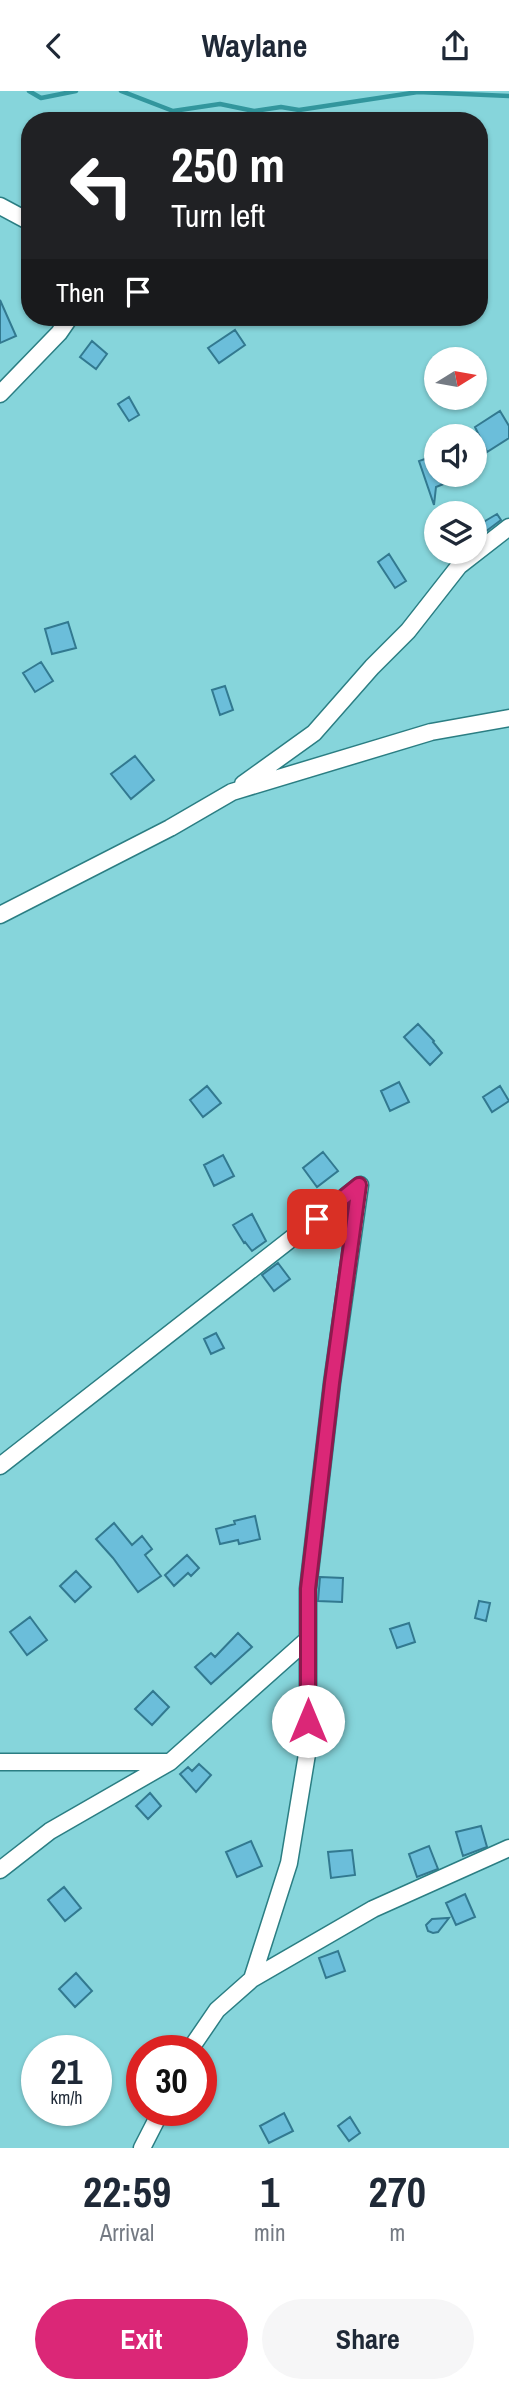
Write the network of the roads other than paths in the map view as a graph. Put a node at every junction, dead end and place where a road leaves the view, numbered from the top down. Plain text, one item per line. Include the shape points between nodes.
1 (0, 206) edge
2 (21, 217) edge
3 (64, 326) edge
4 (0, 394) edge
5 (509, 527) edge
6 (509, 718) edge
7 (232, 792) junction
8 (0, 915) edge
9 (0, 1466) edge
10 (308, 1639) junction
11 (0, 1762) edge
12 (170, 1762) junction
13 (509, 1848) edge
14 (0, 1870) edge
15 (252, 1979) junction
16 (200, 2035) edge
17 (153, 2126) edge
18 (142, 2148) edge

1 - 2 street
3 - 4 street
5 - 7 street via 458,566 408,631 314,733
6 - 7 street via 431,732
7 - 8 street
9 - 10 street via 359,1185 308,1589
10 - 12 street
10 - 15 street via 308,1748 289,1863
11 - 12 street
12 - 14 street via 50,1831
13 - 15 street via 373,1909
15 - 16 street via 217,2010
17 - 18 street

